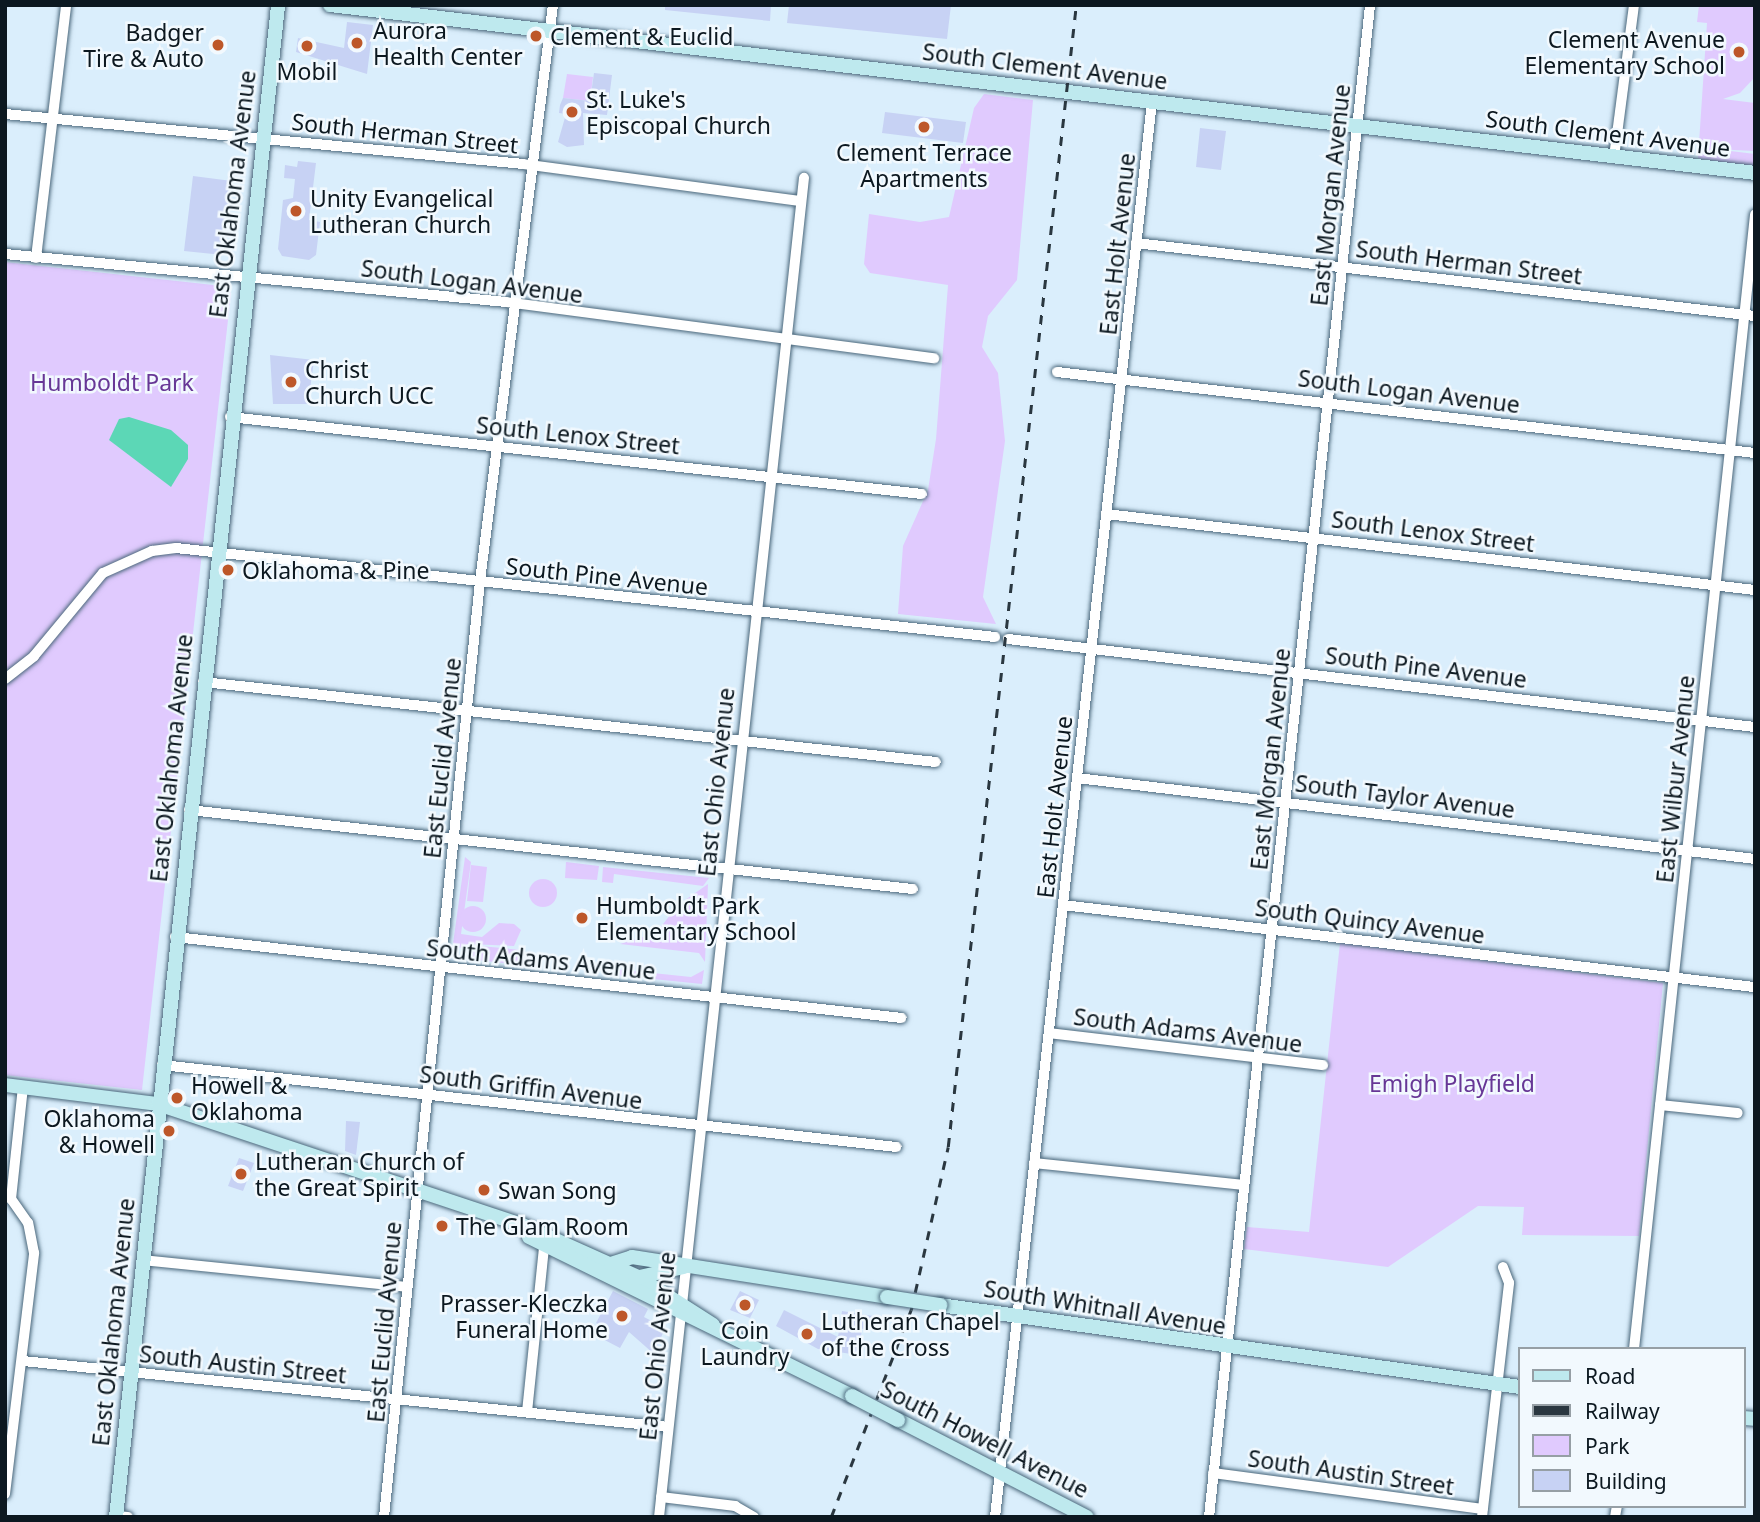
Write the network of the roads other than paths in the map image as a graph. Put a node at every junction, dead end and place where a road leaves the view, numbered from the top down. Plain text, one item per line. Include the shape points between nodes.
1 (66, 5) edge
2 (278, 5) edge
3 (330, 5) edge
4 (553, 5) edge
5 (1370, 5) edge
6 (1634, 5) edge
7 (551, 27) junction
8 (1152, 102) junction
9 (5, 114) edge
10 (52, 120) junction
11 (1357, 126) junction
12 (262, 140) junction
13 (1614, 157) junction
14 (533, 166) junction
15 (1755, 173) edge
16 (804, 178) dead end
17 (801, 201) junction
18 (1755, 214) edge
19 (1136, 243) junction
20 (5, 254) edge
21 (36, 258) junction
22 (1342, 266) junction
23 (245, 279) junction
24 (516, 303) junction
25 (1749, 315) edge
26 (785, 341) junction
27 (934, 358) dead end
28 (1057, 372) dead end
29 (1121, 378) junction
30 (1328, 400) junction
31 (230, 417) junction
32 (498, 445) junction
33 (1730, 450) junction
34 (1755, 453) edge
35 (769, 476) junction
36 (922, 494) dead end
37 (1106, 514) junction
38 (1313, 535) junction
39 (216, 552) junction
40 (481, 581) junction
41 (1715, 585) junction
42 (1755, 590) edge
43 (753, 611) junction
44 (995, 638) dead end
45 (1008, 639) dead end
46 (1091, 648) junction
47 (1299, 670) junction
48 (5, 679) edge
49 (202, 682) junction
50 (466, 710) junction
51 (1701, 721) junction
52 (1755, 727) edge
53 (739, 741) junction
54 (936, 762) dead end
55 (1077, 778) junction
56 (1285, 800) junction
57 (188, 810) junction
58 (453, 839) junction
59 (1687, 850) junction
60 (1755, 859) edge
61 (726, 869) junction
62 (913, 889) dead end
63 (1063, 905) junction
64 (1271, 928) junction
65 (175, 937) junction
66 (439, 967) junction
67 (1673, 977) junction
68 (1754, 987) edge
69 (712, 997) junction
70 (902, 1018) dead end
71 (1049, 1033) junction
72 (1258, 1057) junction
73 (162, 1065) junction
74 (1323, 1065) dead end
75 (5, 1085) edge
76 (23, 1087) junction
77 (425, 1095) junction
78 (158, 1104) junction
79 (1660, 1105) junction
80 (1738, 1113) dead end
81 (699, 1126) junction
82 (896, 1147) dead end
83 (1034, 1163) junction
84 (1244, 1185) junction
85 (415, 1194) junction
86 (8, 1199) edge
87 (545, 1239) junction
88 (142, 1260) junction
89 (611, 1264) junction
90 (684, 1267) junction
91 (1503, 1267) dead end
92 (638, 1277) junction
93 (617, 1282) junction
94 (408, 1283) junction
95 (680, 1308) junction
96 (1017, 1317) junction
97 (1634, 1347) edge
98 (1227, 1348) junction
99 (23, 1361) junction
100 (131, 1372) junction
101 (1496, 1384) junction
102 (1518, 1387) edge
103 (396, 1399) junction
104 (527, 1412) junction
105 (668, 1427) junction
106 (1000, 1472) junction
107 (1213, 1473) junction
108 (5, 1494) edge
109 (661, 1497) junction
110 (1482, 1513) edge
111 (120, 1516) edge
112 (384, 1517) edge
113 (659, 1517) edge
114 (754, 1517) edge
115 (995, 1517) edge
116 (1087, 1517) edge
117 (1209, 1517) edge

1 - 10 street
2 - 12 street, East Oklahoma Avenue
3 - 7 street, South Clement Avenue
4 - 7 street, East Euclid Avenue
5 - 11 street, East Morgan Avenue
6 - 13 street
7 - 8 street, South Clement Avenue
7 - 14 street, East Euclid Avenue
8 - 11 street, South Clement Avenue
8 - 19 street, East Holt Avenue
9 - 10 street, South Herman Street
10 - 12 street, South Herman Street
10 - 21 street
11 - 13 street, South Clement Avenue
11 - 22 street, East Morgan Avenue
12 - 14 street, South Herman Street
12 - 23 street, East Oklahoma Avenue
13 - 15 street, South Clement Avenue
14 - 17 street, South Herman Street
14 - 24 street, East Euclid Avenue
16 - 17 street, East Ohio Avenue
17 - 26 street, East Ohio Avenue
18 - 25 street, East Wilbur Avenue
19 - 22 street, South Herman Street
19 - 29 street, East Holt Avenue
20 - 21 street, South Logan Avenue
21 - 23 street, South Logan Avenue
22 - 25 street, South Herman Street
22 - 30 street, East Morgan Avenue
23 - 24 street, South Logan Avenue
23 - 31 street, East Oklahoma Avenue
24 - 26 street, South Logan Avenue
24 - 32 street, East Euclid Avenue
25 - 33 street, East Wilbur Avenue
26 - 27 street, South Logan Avenue
26 - 35 street, East Ohio Avenue
28 - 29 street, South Logan Avenue
29 - 30 street, South Logan Avenue
29 - 37 street, East Holt Avenue
30 - 33 street, South Logan Avenue
30 - 38 street, East Morgan Avenue
31 - 32 street, South Lenox Street
31 - 39 street, East Oklahoma Avenue
32 - 35 street, South Lenox Street
32 - 40 street, East Euclid Avenue
33 - 34 street, South Logan Avenue
33 - 41 street, East Wilbur Avenue
35 - 36 street, South Lenox Street
35 - 43 street, East Ohio Avenue
37 - 38 street, South Lenox Street
37 - 46 street, East Holt Avenue
38 - 41 street, South Lenox Street
38 - 47 street, East Morgan Avenue
39 - 40 street, South Pine Avenue
39 - 48 street, South Pine Avenue via 152,551 103,573 34,656
39 - 49 street, East Oklahoma Avenue
40 - 43 street, South Pine Avenue
40 - 50 street, East Euclid Avenue
41 - 42 street, South Lenox Street
41 - 51 street, East Wilbur Avenue
43 - 44 street, South Pine Avenue
43 - 53 street, East Ohio Avenue
45 - 46 street, South Pine Avenue
46 - 47 street, South Pine Avenue
46 - 55 street, East Holt Avenue
47 - 51 street, South Pine Avenue
47 - 56 street, East Morgan Avenue
49 - 50 street
49 - 57 street, East Oklahoma Avenue
50 - 53 street
50 - 58 street, East Euclid Avenue
51 - 52 street, South Pine Avenue
51 - 59 street, East Wilbur Avenue
53 - 54 street
53 - 61 street, East Ohio Avenue
55 - 56 street, South Taylor Avenue
55 - 63 street, East Holt Avenue
56 - 59 street, South Taylor Avenue
56 - 64 street, East Morgan Avenue
57 - 58 street
57 - 65 street, East Oklahoma Avenue
58 - 61 street
58 - 66 street, East Euclid Avenue
59 - 60 street, South Taylor Avenue
59 - 67 street, East Wilbur Avenue
61 - 62 street
61 - 69 street, East Ohio Avenue
63 - 64 street, South Quincy Avenue
63 - 71 street, East Holt Avenue
64 - 67 street, South Quincy Avenue
64 - 72 street, East Morgan Avenue
65 - 66 street, South Adams Avenue
65 - 73 street, East Oklahoma Avenue
66 - 69 street, South Adams Avenue
66 - 77 street, East Euclid Avenue
67 - 68 street, South Quincy Avenue
67 - 79 street, East Wilbur Avenue
69 - 70 street, South Adams Avenue
69 - 81 street, East Ohio Avenue
71 - 72 street, South Adams Avenue
71 - 83 street, East Holt Avenue
72 - 74 street, South Adams Avenue
72 - 84 street, East Morgan Avenue
73 - 77 street, South Griffin Avenue
73 - 78 street, East Oklahoma Avenue
75 - 76 street, South Howell Avenue
76 - 78 street, South Howell Avenue
76 - 86 street
77 - 81 street, South Griffin Avenue
77 - 85 street, East Euclid Avenue
78 - 85 street, South Howell Avenue
78 - 88 street, East Oklahoma Avenue
79 - 80 street
79 - 97 street, East Wilbur Avenue
81 - 82 street, South Griffin Avenue
81 - 90 street, East Ohio Avenue
83 - 84 street
83 - 96 street, East Holt Avenue
84 - 98 street, East Morgan Avenue
85 - 87 street, South Howell Avenue
85 - 94 street, East Euclid Avenue
86 - 99 street via 28,1223 34,1253
87 - 89 street, South Howell Avenue
87 - 93 street, South Howell Avenue
87 - 104 street
88 - 94 street
88 - 100 street, East Oklahoma Avenue
89 - 90 street, South Whitnall Avenue via 632,1257
89 - 92 street, South Howell Avenue
90 - 92 street, South Whitnall Avenue
90 - 95 street, East Ohio Avenue
90 - 96 street, South Whitnall Avenue, bridge
91 - 101 street via 1509,1283
92 - 93 street, South Whitnall Avenue
92 - 95 street, South Howell Avenue
93 - 95 street, South Howell Avenue
94 - 103 street, East Euclid Avenue
95 - 105 street, East Ohio Avenue
95 - 106 street, South Howell Avenue, bridge
96 - 98 street, South Whitnall Avenue
96 - 106 street, East Holt Avenue
98 - 101 street, South Whitnall Avenue
98 - 107 street, East Morgan Avenue
99 - 100 street, South Austin Street
99 - 108 street
100 - 103 street, South Austin Street
100 - 111 street, East Oklahoma Avenue
101 - 102 street, South Whitnall Avenue
101 - 110 street
103 - 104 street, South Austin Street
103 - 112 street, East Euclid Avenue
104 - 105 street, South Austin Street
105 - 109 street, East Ohio Avenue
106 - 115 street, East Holt Avenue
106 - 116 street, South Howell Avenue
107 - 110 street, South Austin Street
107 - 117 street, East Morgan Avenue
109 - 113 street, East Ohio Avenue
109 - 114 street via 735,1506

